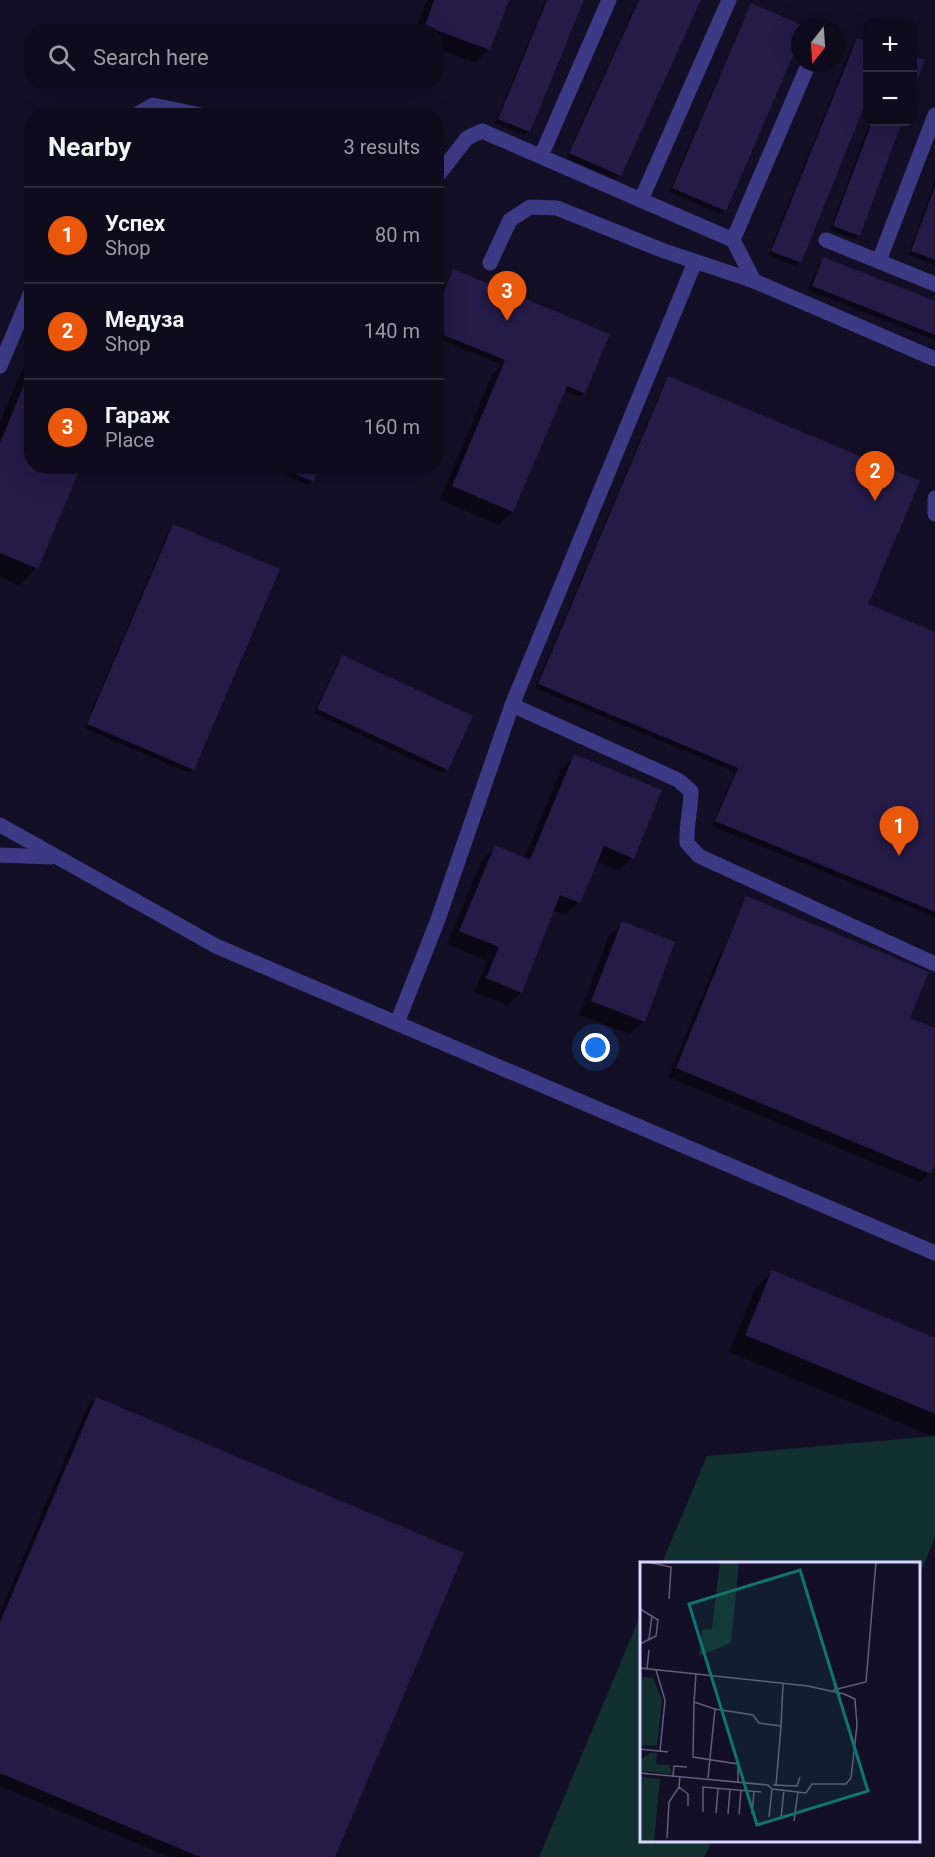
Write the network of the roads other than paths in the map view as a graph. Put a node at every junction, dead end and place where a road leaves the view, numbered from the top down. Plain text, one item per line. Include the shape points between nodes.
1 (609, 0) edge
2 (729, 0) edge
3 (805, 72) edge
4 (148, 108) edge
5 (167, 108) edge
6 (935, 115) edge
7 (541, 156) junction
8 (444, 167) edge
9 (641, 200) junction
10 (733, 240) junction
11 (826, 240) dead end
12 (879, 261) junction
13 (695, 262) junction
14 (490, 263) dead end
15 (754, 281) junction
16 (935, 284) edge
17 (24, 309) edge
18 (935, 359) edge
19 (0, 366) edge
20 (935, 498) edge
21 (935, 514) edge
22 (512, 705) junction
23 (0, 825) edge
24 (0, 855) edge
25 (55, 858) junction
26 (935, 964) edge
27 (397, 1023) junction
28 (935, 1253) edge

1 - 7 lane
2 - 9 lane
3 - 10 lane
4 - 5 lane via 153,105
6 - 12 lane
7 - 8 lane via 482,130 466,138
7 - 9 lane
9 - 10 lane
10 - 15 lane
11 - 12 lane
12 - 16 lane
13 - 14 lane via 558,208 530,207 510,220
13 - 15 lane
13 - 22 lane
15 - 18 lane
17 - 19 lane
20 - 21 lane
22 - 26 lane via 678,780 691,791 687,843 699,856
22 - 27 lane via 437,922
23 - 25 lane
24 - 25 lane
25 - 27 lane via 216,945
27 - 28 lane

